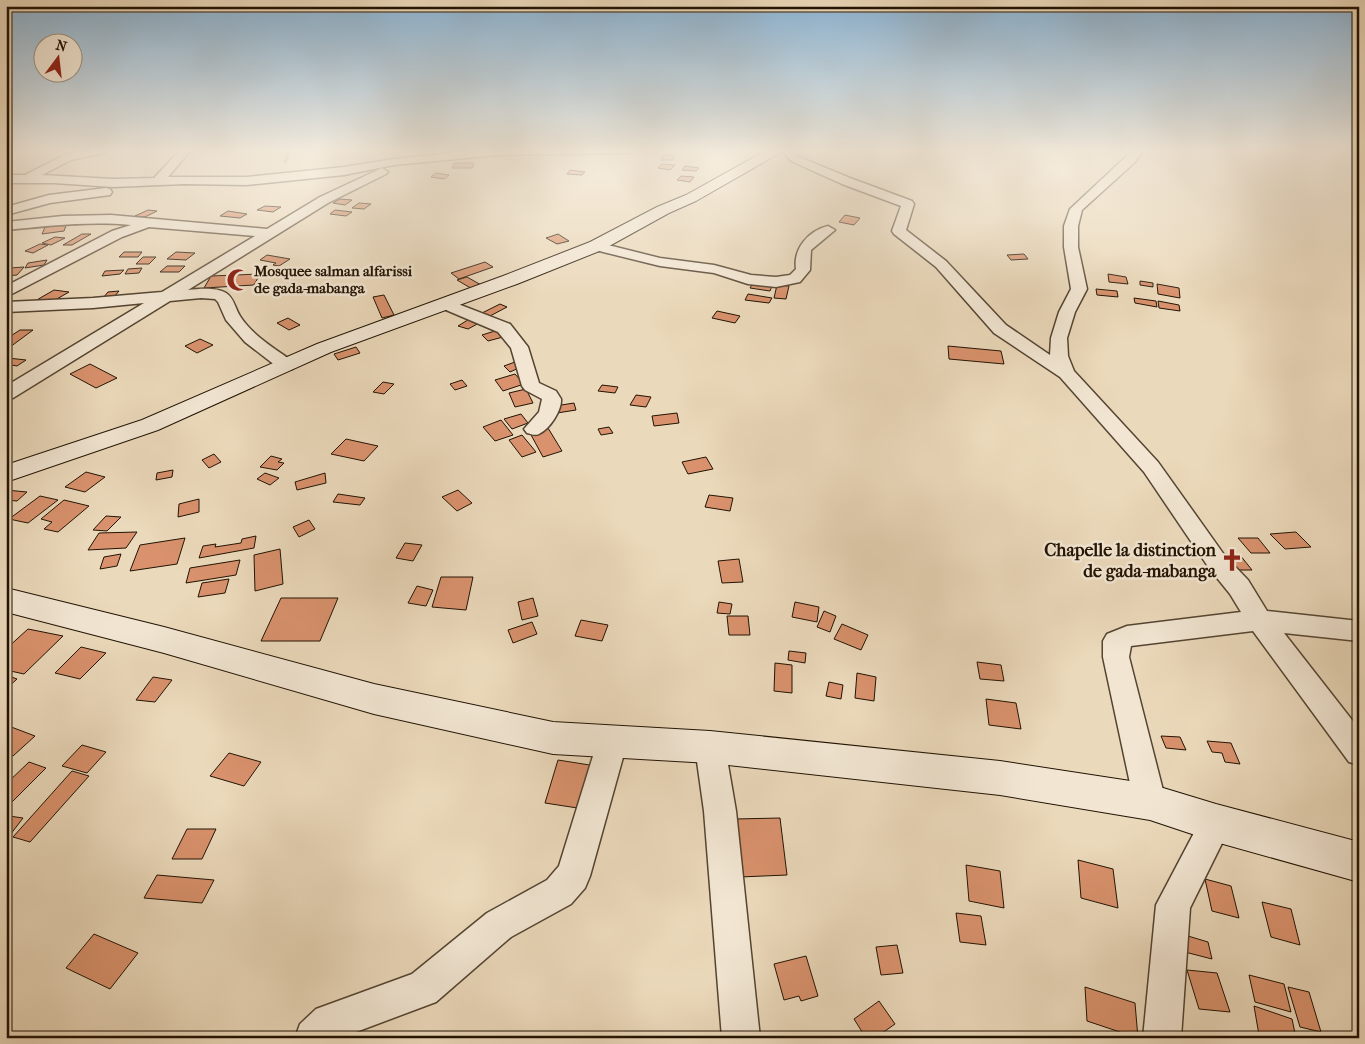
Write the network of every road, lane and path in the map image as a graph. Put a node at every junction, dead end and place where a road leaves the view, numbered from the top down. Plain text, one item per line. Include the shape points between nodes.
1 (51, 199) edge
2 (327, 199) edge
3 (689, 199) edge
4 (893, 199) edge
5 (1087, 199) edge
6 (6, 211) edge
7 (151, 223) junction
8 (6, 226) edge
9 (828, 230) dead end
10 (269, 233) junction
11 (596, 246) junction
12 (6, 292) edge
13 (167, 297) junction
14 (93, 303) junction
15 (445, 304) junction
16 (6, 307) edge
17 (101, 337) junction
18 (286, 365) junction
19 (1066, 373) junction
20 (6, 394) edge
21 (534, 429) dead end
22 (6, 474) edge
23 (6, 600) edge
24 (1259, 620) junction
25 (1359, 631) edge
26 (612, 743) junction
27 (710, 747) junction
28 (1359, 752) edge
29 (1150, 802) junction
30 (1216, 823) junction
31 (1359, 862) edge
32 (314, 1038) edge
33 (741, 1038) edge
34 (1162, 1038) edge

1 - 6 street
2 - 10 street
3 - 11 street
4 - 19 street via 908,204 899,231 941,264 1000,329
5 - 19 street via 1076,209 1071,226 1071,247 1079,288 1059,338 1059,356
7 - 8 street via 93,219
7 - 10 street
7 - 12 street via 117,234
9 - 11 street via 804,247 800,257 803,270 795,279 776,282 660,262
10 - 13 street
11 - 15 street
13 - 14 street
13 - 17 street
13 - 18 street via 201,293 219,295 225,300 232,317 251,338
14 - 16 street
14 - 17 street
15 - 18 street
15 - 21 street via 504,328 519,347 531,386 551,400 551,409
17 - 20 street
18 - 22 street via 150,425
19 - 24 street via 1150,467
23 - 26 street via 374,699 553,738
24 - 25 street
24 - 28 street
24 - 29 street via 1127,636 1116,642 1116,657
26 - 27 street
26 - 32 street via 572,876 559,892 499,924 423,989 329,1022
27 - 29 street via 1000,778
27 - 33 street via 720,811
29 - 30 street
30 - 31 street
30 - 34 street via 1173,905

